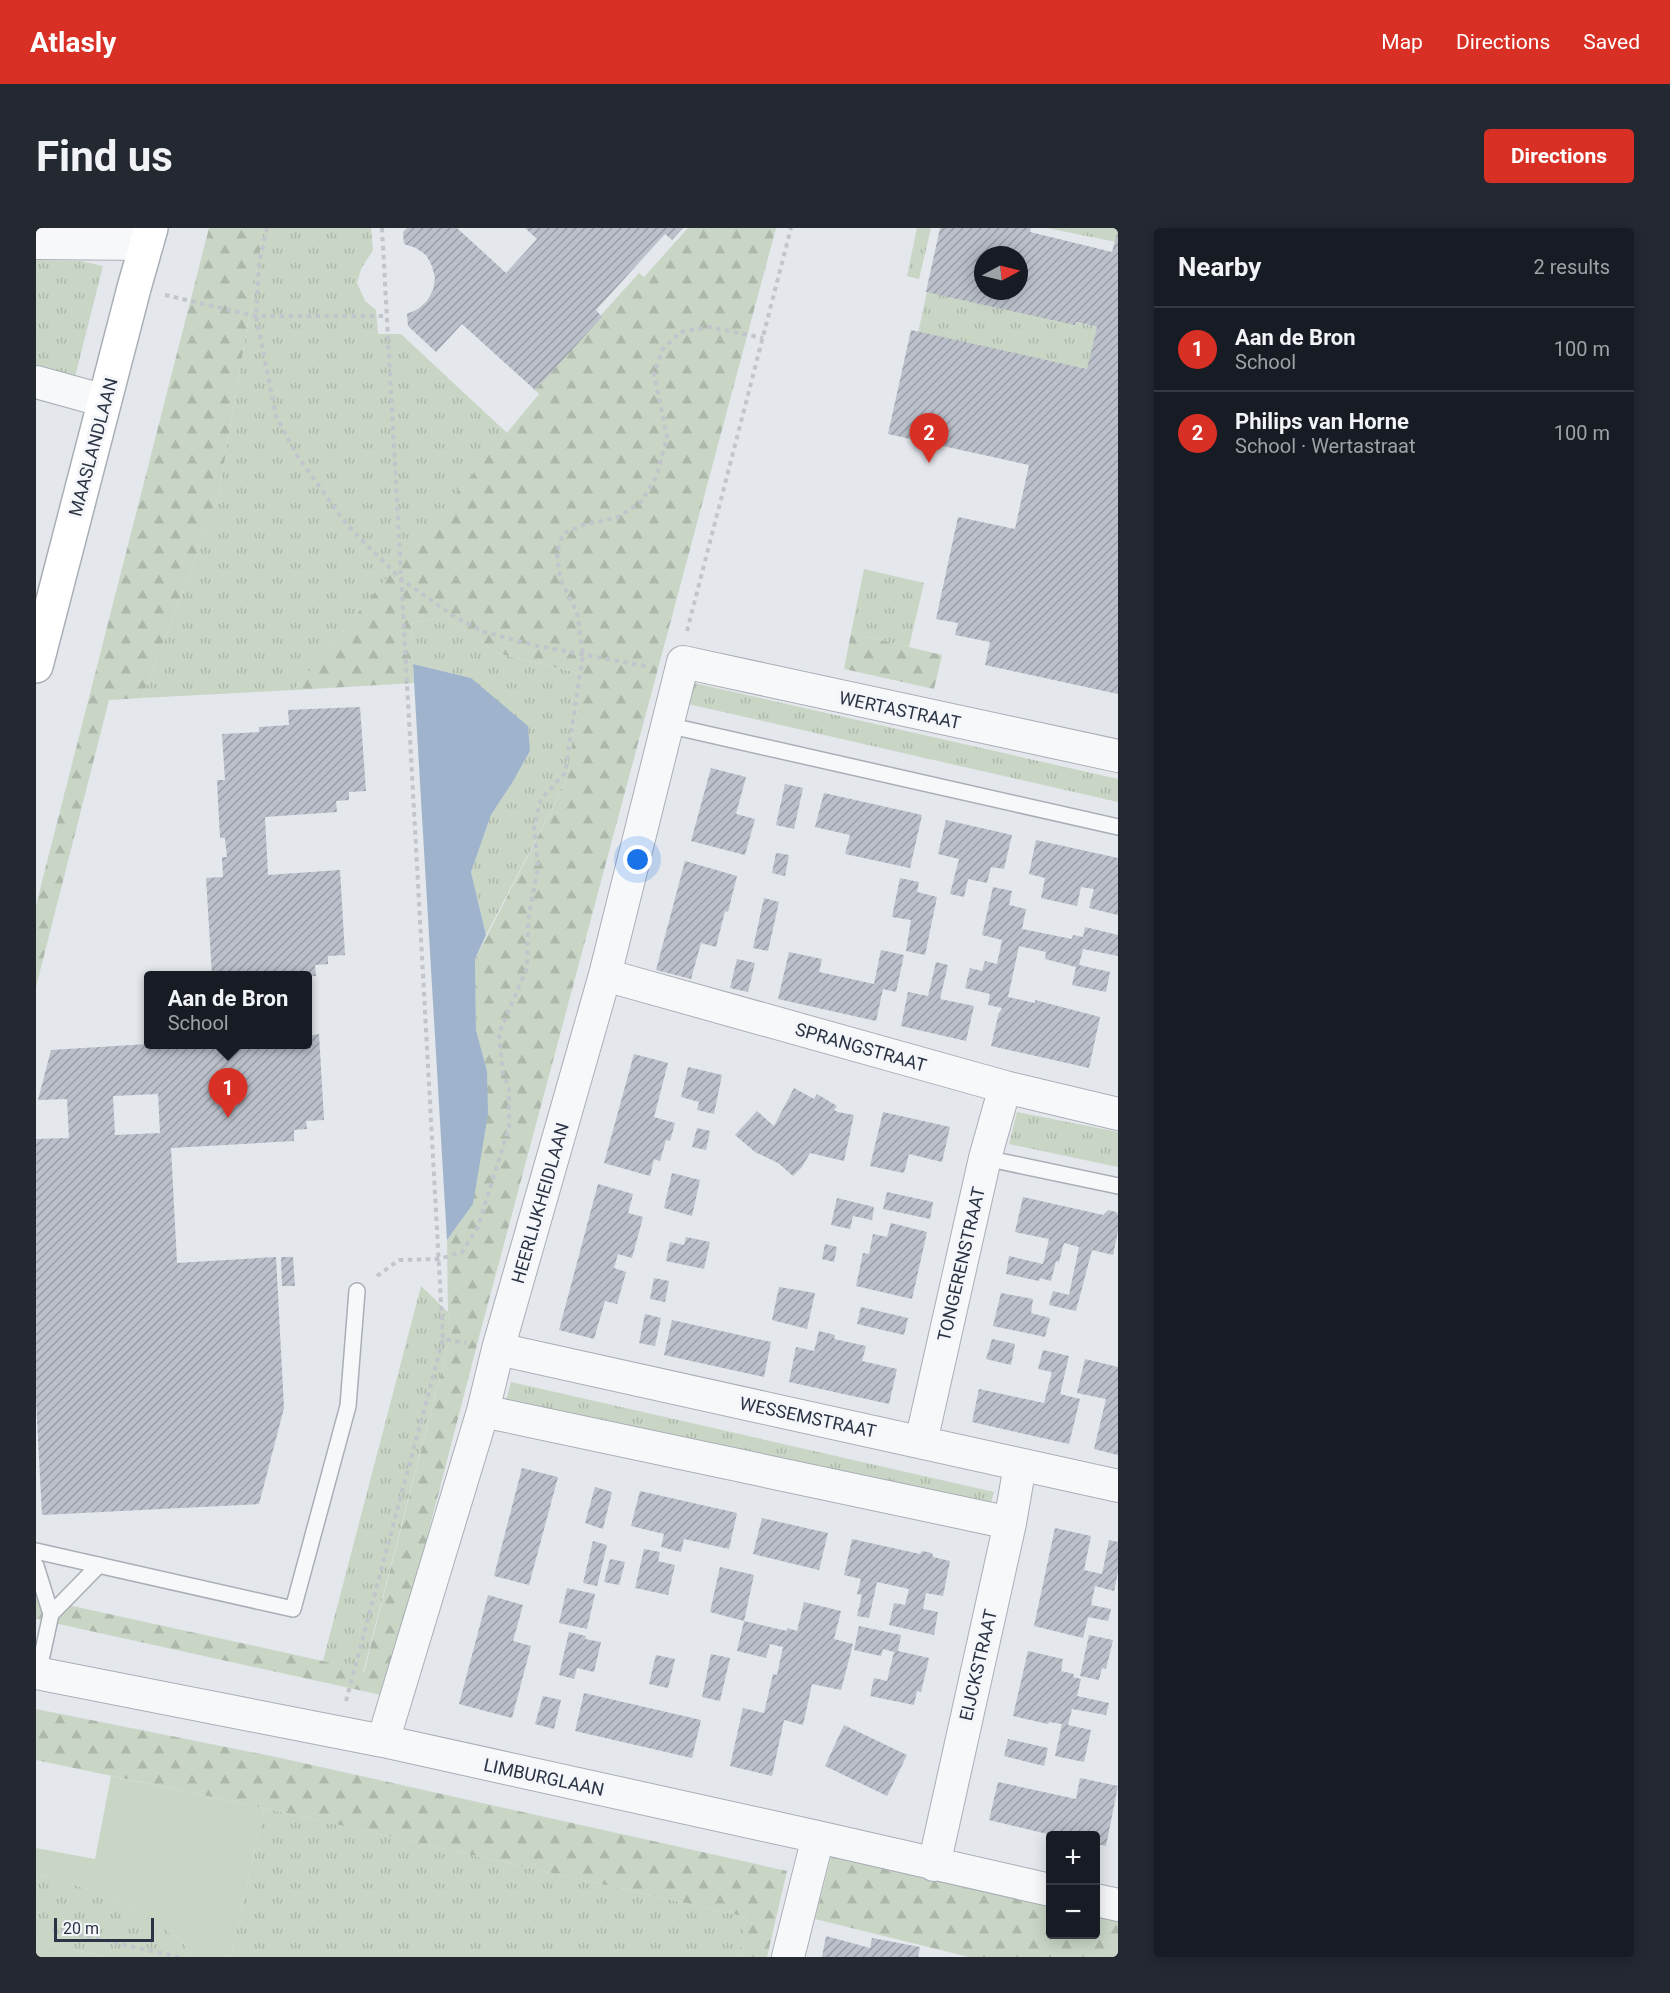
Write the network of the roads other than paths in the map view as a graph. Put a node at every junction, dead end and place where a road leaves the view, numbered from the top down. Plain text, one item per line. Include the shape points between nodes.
1 (149, 236) edge
2 (36, 243) edge
3 (36, 382) edge
4 (105, 401) junction
5 (36, 666) edge
6 (682, 667) joint
7 (666, 725) junction
8 (1118, 756) edge
9 (1118, 827) edge
10 (605, 975) junction
11 (1005, 1087) junction
12 (1118, 1114) edge
13 (985, 1158) junction
14 (1118, 1186) edge
15 (357, 1291) road end
16 (498, 1349) junction
17 (483, 1411) junction
18 (921, 1442) junction
19 (1020, 1465) junction
20 (1118, 1486) edge
21 (1010, 1523) junction
22 (36, 1551) edge
23 (99, 1565) junction
24 (36, 1566) edge
25 (51, 1614) junction
26 (37, 1673) edge
27 (383, 1741) junction
28 (818, 1837) junction
29 (934, 1865) junction
30 (1046, 1889) edge
31 (1100, 1901) edge
32 (1118, 1905) edge
33 (788, 1957) edge

1 - 2 street
1 - 4 street, MAASLANDLAAN
3 - 4 street
4 - 5 street, MAASLANDLAAN
6 - 7 street, HEERLIJKHEIDLAAN
6 - 8 street, WERTASTRAAT
7 - 9 lane
7 - 10 street, HEERLIJKHEIDLAAN
10 - 11 street, SPRANGSTRAAT
10 - 16 street, HEERLIJKHEIDLAAN
11 - 12 street, SPRANGSTRAAT
11 - 13 street, TONGERENSTRAAT
13 - 14 lane
13 - 18 street, TONGERENSTRAAT
15 - 23 lane via 348,1406 293,1609
16 - 17 street, HEERLIJKHEIDLAAN
16 - 18 street, WESSEMSTRAAT
17 - 21 street
17 - 27 street, HEERLIJKHEIDLAAN
18 - 19 street, WESSEMSTRAAT
19 - 20 street, WESSEMSTRAAT
19 - 21 street, EIJCKSTRAAT
21 - 29 street, EIJCKSTRAAT
22 - 23 lane
23 - 25 lane
24 - 25 lane
25 - 26 lane
26 - 27 street, LIMBURGLAAN
27 - 28 street, LIMBURGLAAN
28 - 29 street, LIMBURGLAAN
28 - 33 street
29 - 30 street, LIMBURGLAAN
31 - 32 street

